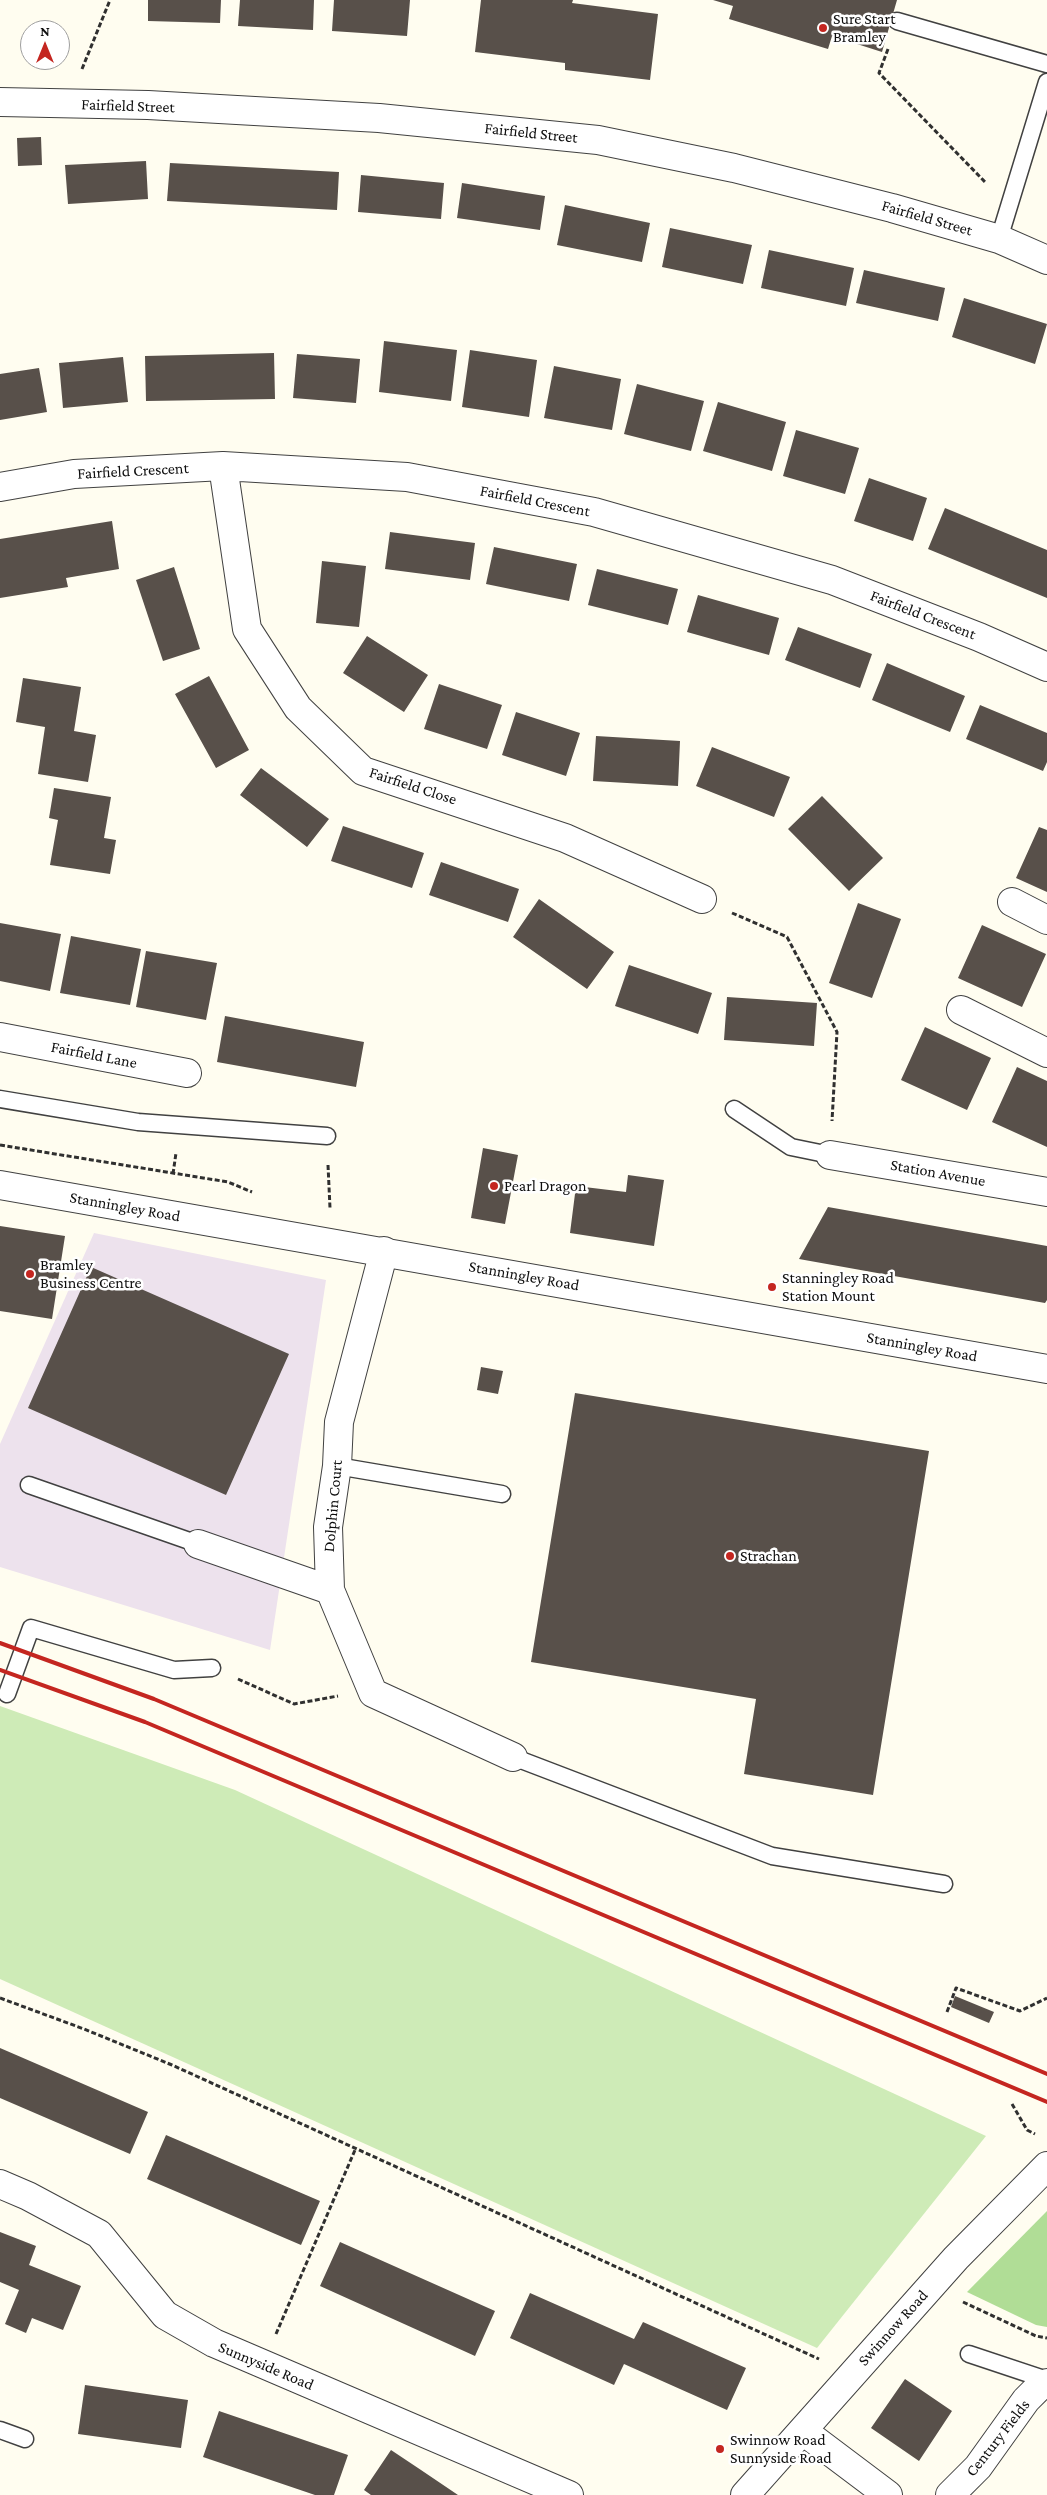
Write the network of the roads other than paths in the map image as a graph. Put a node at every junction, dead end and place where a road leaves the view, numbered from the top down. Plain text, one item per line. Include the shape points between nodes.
1 (897, 21) road end
2 (1047, 64) edge
3 (1047, 82) edge
4 (0, 102) edge
5 (999, 239) junction
6 (1047, 260) edge
7 (224, 466) junction
8 (0, 487) edge
9 (1047, 668) edge
10 (702, 899) road end
11 (1012, 902) dead end
12 (1047, 920) edge
13 (962, 1010) dead end
14 (0, 1037) edge
15 (1047, 1053) edge
16 (187, 1073) dead end
17 (0, 1099) edge
18 (734, 1109) dead end
19 (327, 1136) road end
20 (830, 1154) joint
21 (0, 1185) edge
22 (1047, 1192) edge
23 (384, 1251) junction
24 (1047, 1369) edge
25 (337, 1466) junction
26 (29, 1485) dead end
27 (502, 1494) dead end
28 (198, 1544) joint
29 (330, 1590) junction
30 (212, 1668) road end
31 (7, 1694) dead end
32 (513, 1757) joint
33 (944, 1884) dead end
34 (1047, 2166) edge
35 (0, 2184) edge
36 (970, 2354) dead end
37 (1047, 2382) edge
38 (0, 2430) edge
39 (803, 2431) junction
40 (25, 2440) dead end
41 (569, 2495) edge
42 (745, 2495) edge
43 (888, 2495) edge
44 (950, 2495) edge

1 - 2 lane
3 - 5 lane
4 - 5 street, Fairfield Street via 148,105 378,118 598,140 734,168
5 - 6 street, Fairfield Street
7 - 8 street, Fairfield Crescent via 74,474
7 - 9 street, Fairfield Crescent via 407,477 594,512 832,580 979,637
7 - 10 street, Fairfield Close via 247,629 298,708 363,770 565,838
11 - 12 street
13 - 15 street
14 - 16 street, Fairfield Lane
17 - 19 lane via 138,1122
18 - 20 lane via 791,1147
20 - 22 street, Station Avenue
21 - 23 street, Stanningley Road
23 - 24 street, Stanningley Road
23 - 25 street, Dolphin Court via 339,1422
25 - 27 lane
25 - 29 street, Dolphin Court via 328,1527
26 - 28 lane
28 - 29 street
29 - 32 street, Dolphin Court via 373,1693
30 - 31 lane via 174,1670 31,1628
32 - 33 lane via 772,1856
34 - 39 street, Swinnow Road via 956,2258
35 - 41 street, Sunnyside Road via 99,2234 165,2315 214,2343
36 - 37 lane
37 - 44 street, Century Fields via 1026,2400 978,2466
38 - 40 lane
39 - 42 street, Swinnow Road
39 - 43 street

